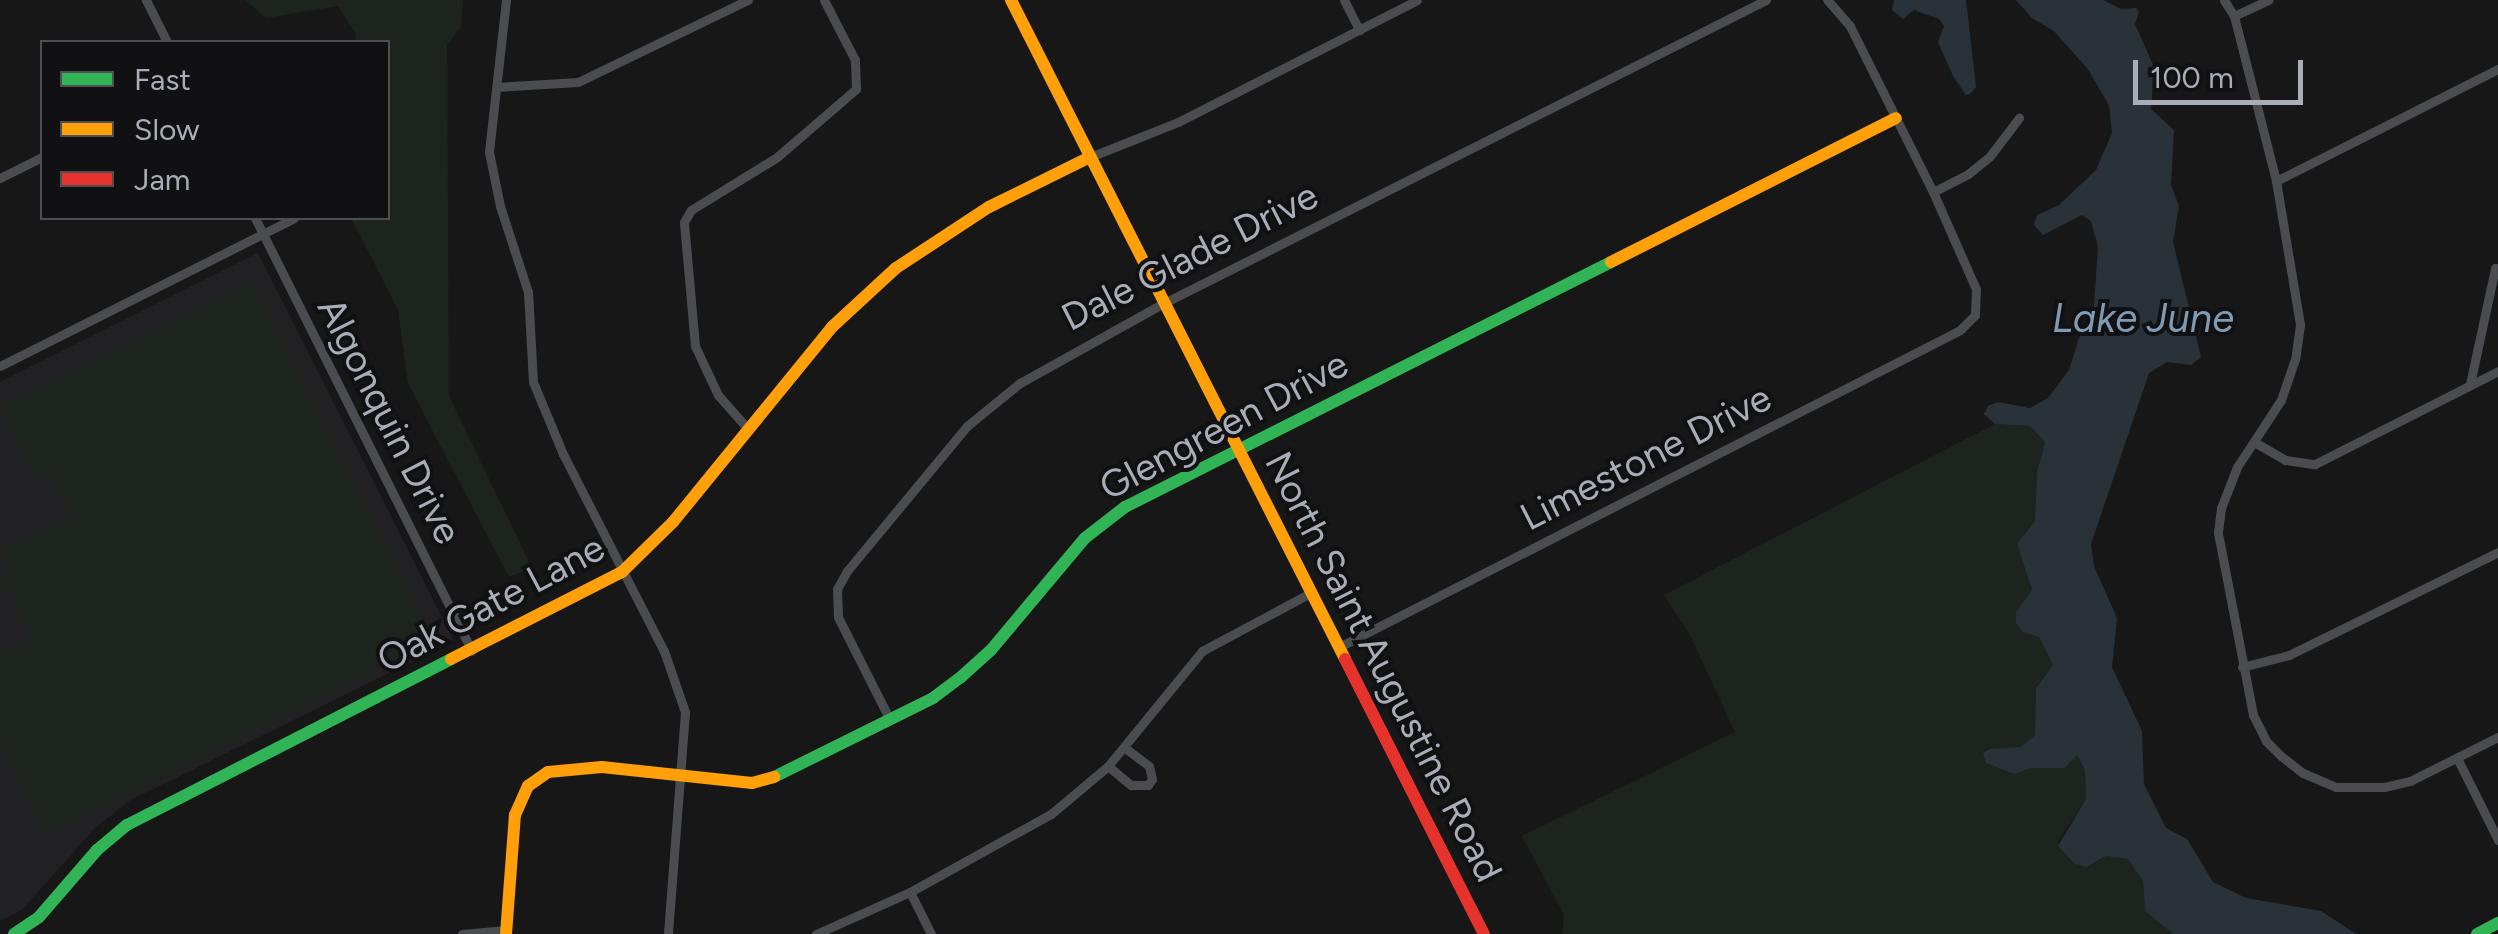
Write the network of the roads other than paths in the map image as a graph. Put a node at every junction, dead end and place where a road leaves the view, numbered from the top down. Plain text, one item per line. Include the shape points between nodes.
1 (146, 0) edge
2 (506, 0) edge
3 (748, 0) edge
4 (824, 0) edge
5 (1011, 0) edge
6 (1344, 0) edge
7 (1417, 0) edge
8 (1766, 0) edge
9 (1827, 0) edge
10 (2224, 0) edge
11 (2268, 0) edge
12 (2234, 16) junction
13 (1360, 30) junction
14 (166, 40) edge
15 (2498, 69) edge
16 (497, 87) junction
17 (1896, 118) junction
18 (2019, 118) dead end
19 (1090, 157) junction
20 (40, 158) edge
21 (0, 178) edge
22 (2276, 181) junction
23 (1933, 192) junction
24 (256, 220) edge
25 (290, 220) edge
26 (263, 234) junction
27 (2498, 256) edge
28 (2496, 273) edge
29 (1164, 303) junction
30 (0, 366) edge
31 (2498, 371) edge
32 (2470, 384) junction
33 (748, 428) junction
34 (2256, 442) junction
35 (1239, 448) junction
36 (2498, 552) edge
37 (622, 572) junction
38 (1312, 592) junction
39 (1339, 648) junction
40 (472, 651) junction
41 (2242, 668) junction
42 (890, 720) junction
43 (2498, 737) edge
44 (1124, 747) junction
45 (2458, 758) junction
46 (1108, 766) junction
47 (682, 776) junction
48 (2498, 840) edge
49 (910, 892) junction
50 (2498, 923) edge
51 (506, 932) edge
52 (14, 934) edge
53 (462, 934) edge
54 (668, 934) edge
55 (816, 934) edge
56 (931, 934) edge
57 (1484, 934) edge
58 (2477, 934) edge

1 - 14 street
2 - 16 street
3 - 16 street via 578,82
4 - 33 street via 855,60 856,89 764,166 691,210 684,222 694,346 718,396
5 - 19 street, North Saint Augustine Road
6 - 13 street
7 - 13 street
8 - 29 street, Dale Glade Drive
9 - 17 street via 1850,26
10 - 12 street
11 - 12 street
12 - 22 street
13 - 19 street via 1178,122
15 - 22 street
16 - 37 street via 489,152 528,292 533,382
17 - 23 street
17 - 35 street, Glengreen Drive
18 - 23 street via 1990,156
19 - 29 street, North Saint Augustine Road
19 - 33 street, Oak Gate Lane via 989,207 896,268 832,327
20 - 21 street
22 - 34 street via 2300,325 2280,400
23 - 39 street, Limestone Drive via 1976,289 1975,315 1933,344
24 - 26 street, Algonquin Drive
25 - 26 street
26 - 30 street
26 - 40 street, Algonquin Drive
27 - 28 street
28 - 32 street
29 - 35 street, North Saint Augustine Road
29 - 42 street, Dale Glade Drive via 1066,354 968,426 847,572 835,599 838,616
31 - 32 street
32 - 34 street via 2315,464 2286,460
33 - 37 street, Oak Gate Lane via 673,522
34 - 41 street via 2236,467 2218,532
35 - 38 street, North Saint Augustine Road
35 - 42 street, Glengreen Drive via 1141,497 1085,538 991,650 961,678
36 - 41 street via 2307,647
37 - 40 street, Oak Gate Lane
37 - 47 street via 678,686 686,732
38 - 39 street, North Saint Augustine Road
38 - 44 street via 1202,651
39 - 57 street, North Saint Augustine Road
40 - 52 street, Oak Gate Lane via 127,825
41 - 45 street via 2266,741 2319,781 2384,788
42 - 47 street, Glengreen Drive via 775,777 752,783
43 - 45 street
44 - 46 street
44 - 46 street via 1149,766 1148,785 1132,785
45 - 48 street
46 - 49 street via 1027,830
47 - 51 street, Glengreen Drive via 568,767 528,786 515,814
47 - 54 street
49 - 55 street
49 - 56 street
50 - 58 street
51 - 53 street

